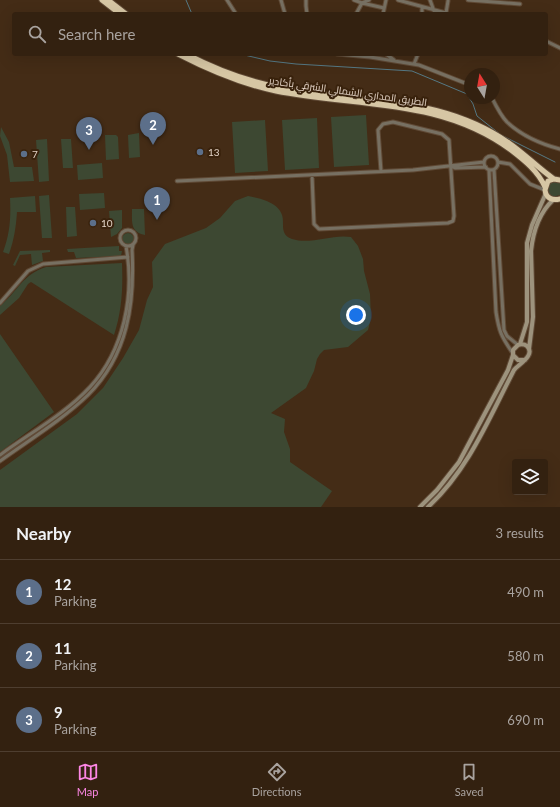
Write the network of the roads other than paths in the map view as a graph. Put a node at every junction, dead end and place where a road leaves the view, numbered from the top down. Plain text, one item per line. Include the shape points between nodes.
1 (102, 0) edge
2 (108, 0) edge
3 (227, 0) edge
4 (281, 0) edge
5 (306, 0) edge
6 (354, 0) edge
7 (368, 0) edge
8 (386, 0) edge
9 (398, 0) edge
10 (430, 0) edge
11 (449, 0) edge
12 (468, 0) edge
13 (362, 3) junction
14 (520, 4) dead end
15 (422, 7) junction
16 (384, 8) junction
17 (434, 11) junction
18 (117, 12) edge
19 (123, 12) edge
20 (235, 12) edge
21 (285, 12) edge
22 (307, 12) edge
23 (357, 12) edge
24 (383, 12) edge
25 (422, 12) edge
26 (438, 12) edge
27 (447, 12) edge
28 (548, 43) edge
29 (560, 48) edge
30 (182, 56) edge
31 (190, 56) edge
32 (354, 56) edge
33 (389, 56) edge
34 (417, 56) edge
35 (396, 61) junction
36 (414, 64) junction
37 (464, 83) edge
38 (496, 104) edge
39 (560, 149) edge
40 (484, 162) junction
41 (498, 162) junction
42 (451, 166) junction
43 (486, 167) junction
44 (489, 170) junction
45 (494, 170) junction
46 (381, 171) junction
47 (312, 175) junction
48 (558, 178) edge
49 (177, 182) dead end
50 (545, 190) junction
51 (557, 200) edge
52 (133, 245) junction
53 (126, 246) junction
54 (132, 257) junction
55 (127, 258) junction
56 (0, 302) edge
57 (519, 344) junction
58 (529, 349) junction
59 (513, 354) junction
60 (525, 360) junction
61 (0, 455) edge
62 (0, 461) edge
63 (420, 507) edge
64 (428, 507) edge

1 - 18 highway
2 - 19 highway
3 - 20 street
4 - 21 street
5 - 22 street
6 - 13 street
7 - 13 street
8 - 16 street
9 - 15 street
10 - 17 street
11 - 27 street
12 - 14 street
13 - 16 street
13 - 23 street
15 - 17 street
15 - 25 street
16 - 24 street
17 - 26 street
28 - 29 street
30 - 50 highway, الطريق المداري الشمالي الشرقي بأكادير via 224,76 269,90 421,110 455,120 496,139 518,155 531,166 541,179
31 - 48 highway, الطريق المداري الشمالي الشرقي بأكادير via 228,73 266,85 394,102 457,116 510,143 541,170
32 - 35 street
33 - 35 street
34 - 36 street
35 - 36 street
36 - 37 street
38 - 39 street via 506,121 526,136
40 - 41 street via 491,156
40 - 42 street
40 - 43 street
41 - 45 street
41 - 50 street via 510,164 530,184
42 - 43 street
42 - 46 street
42 - 46 street via 448,138 442,134 387,122 378,130
42 - 47 street via 454,216 448,224 319,229 314,224
43 - 44 street
44 - 45 street
44 - 59 street via 496,312 503,340
45 - 57 street via 504,330 507,336
46 - 47 street
47 - 49 street
48 - 50 highway via 548,181
50 - 51 highway, الطريق المداري الشمالي الشرقي بأكادير via 550,198
50 - 57 street via 529,237 526,258 527,322
51 - 58 street via 544,208 531,246 532,317
52 - 53 street
52 - 53 street via 137,236 128,229 123,231 120,237
52 - 54 street
53 - 55 street
54 - 55 street
54 - 62 street via 132,293 127,327 110,368 78,404
55 - 56 street via 43,264 28,271
55 - 61 street via 125,318 116,346 104,369 90,387 72,403
57 - 58 street via 524,344
57 - 59 street via 514,347
58 - 60 street
59 - 60 street via 518,360
59 - 63 street via 508,370 459,462
60 - 64 street via 514,370 465,464

